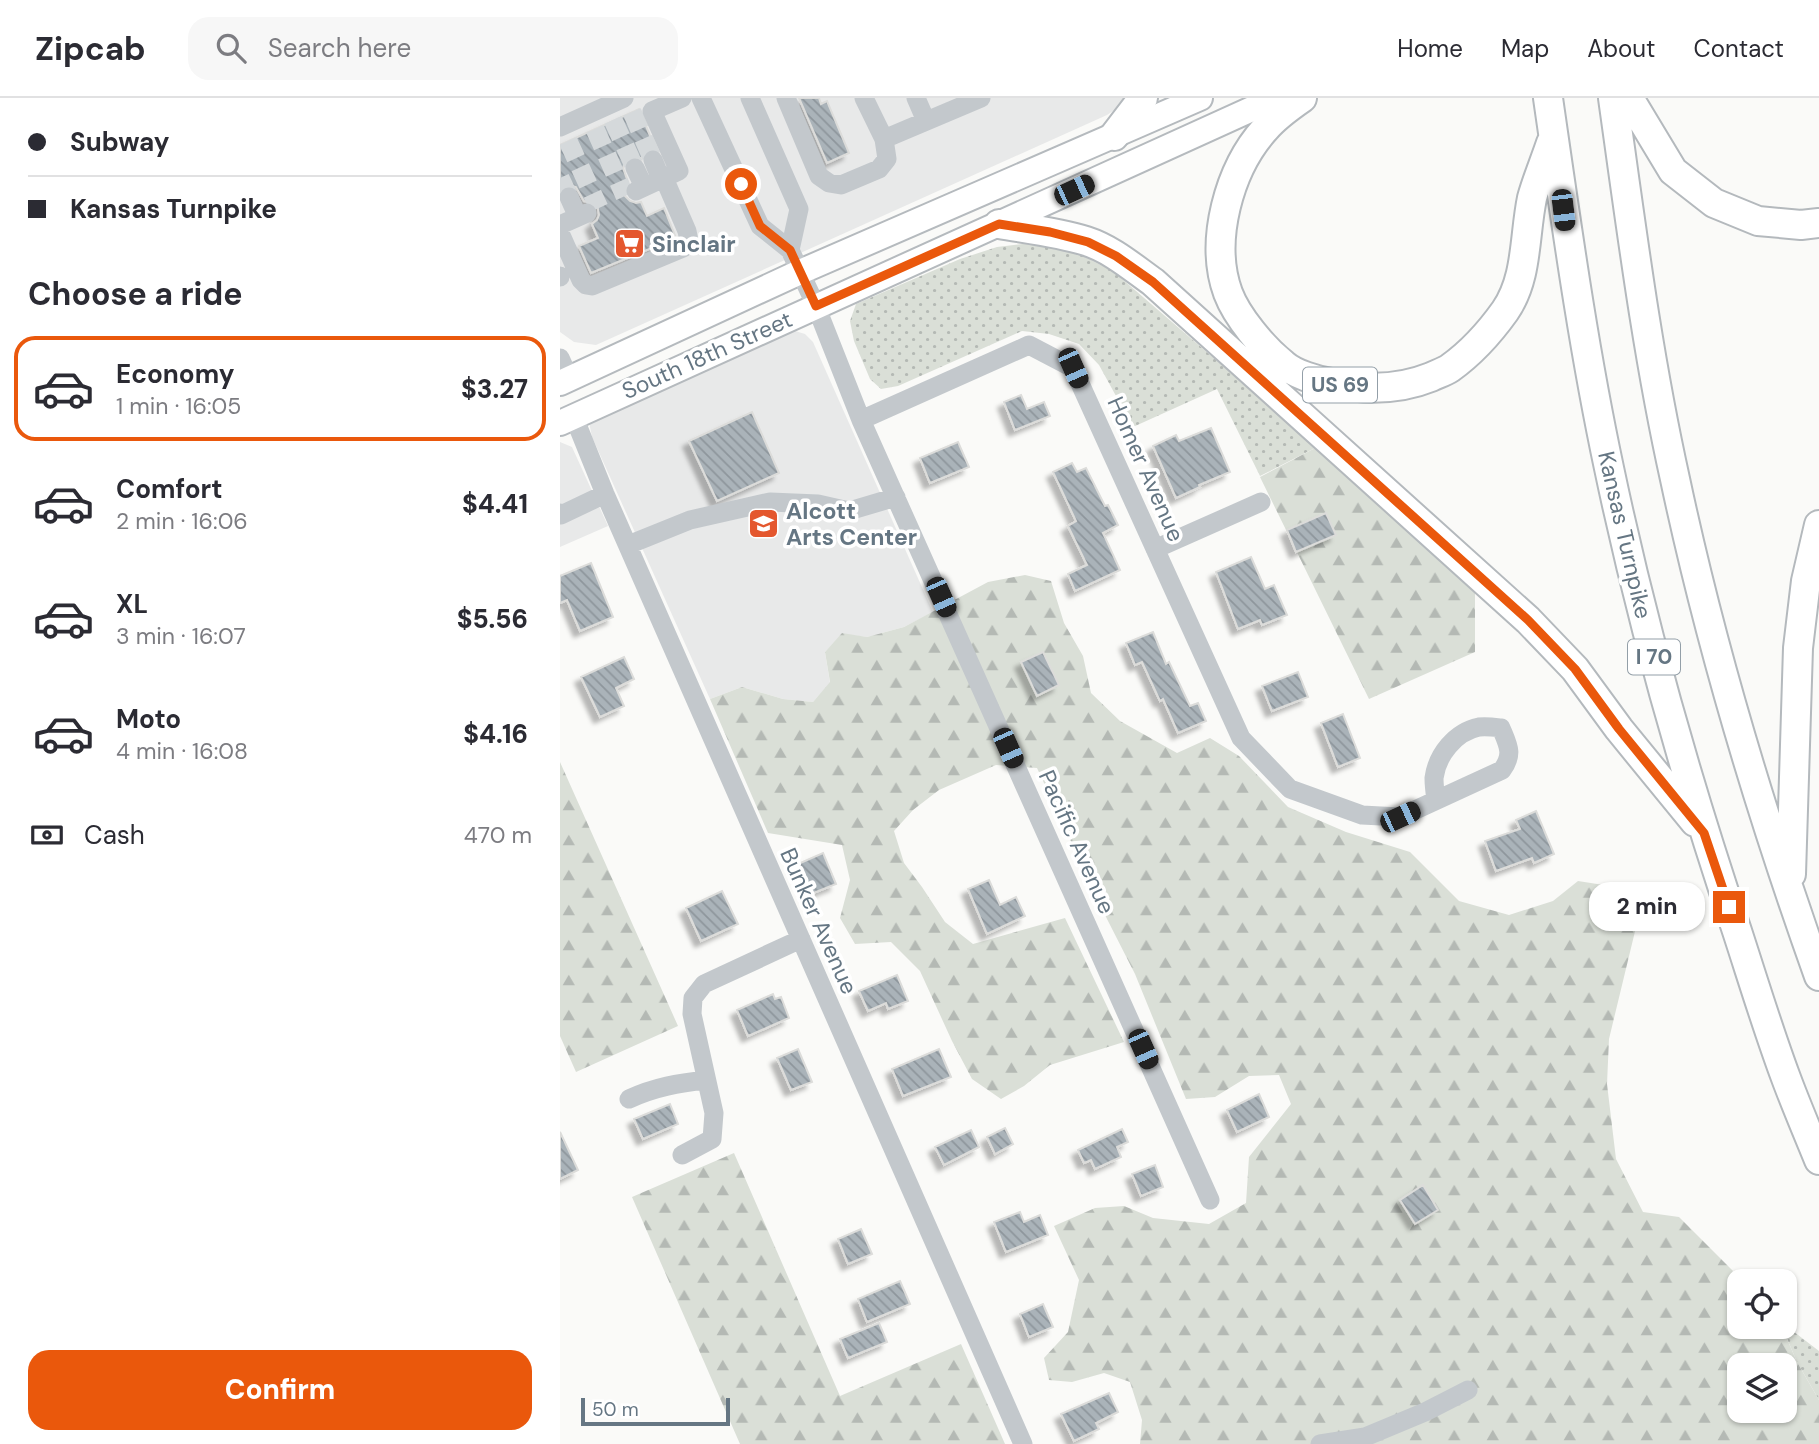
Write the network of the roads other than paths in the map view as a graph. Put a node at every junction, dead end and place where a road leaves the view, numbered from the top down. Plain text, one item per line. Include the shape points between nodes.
1 (681, 98) edge
2 (701, 98) edge
3 (750, 98) edge
4 (786, 98) edge
5 (864, 98) edge
6 (916, 98) edge
7 (981, 98) edge
8 (1143, 98) edge
9 (1200, 98) edge
10 (1276, 98) edge
11 (1302, 98) edge
12 (1548, 98) edge
13 (1613, 98) edge
14 (1629, 98) edge
15 (649, 104) edge
16 (618, 105) edge
17 (926, 121) junction
18 (563, 131) edge
19 (1114, 136) junction
20 (1553, 137) junction
21 (884, 139) junction
22 (644, 164) tunnel mouth
23 (651, 184) junction
24 (569, 197) tunnel mouth
25 (569, 221) edge
26 (1819, 223) edge
27 (999, 224) junction
28 (560, 233) edge
29 (795, 261) junction
30 (816, 306) junction
31 (563, 373) edge
32 (567, 420) edge
33 (861, 420) junction
34 (605, 494) junction
35 (896, 497) junction
36 (1261, 502) dead end
37 (560, 513) edge
38 (1819, 525) edge
39 (628, 545) junction
40 (1155, 549) junction
41 (1436, 800) junction
42 (1704, 833) junction
43 (1790, 895) junction
44 (800, 939) junction
45 (1819, 976) edge
46 (706, 1080) junction
47 (629, 1099) dead end
48 (681, 1155) dead end
49 (1819, 1160) edge
50 (1210, 1200) dead end
51 (1468, 1390) dead end
52 (1023, 1444) edge
53 (1320, 1444) edge

1 - 15 street
2 - 29 street via 760,226
3 - 29 street via 799,209
4 - 21 street via 819,176 830,183 841,185 880,169 887,159
5 - 21 street
6 - 17 street
7 - 17 street
8 - 19 highway
9 - 19 main road, South 18th Street
10 - 27 main road, South 18th Street
11 - 20 highway, US 69 via 1266,128 1230,188 1221,262 1228,293 1242,318 1284,366 1349,387 1413,384 1448,369 1480,342 1507,309 1521,276 1532,197
12 - 20 highway, Kansas Turnpike / I 70
13 - 43 highway, I 70 via 1643,315 1675,479 1744,751
14 - 26 highway via 1673,171 1714,203 1758,221
15 - 23 street via 679,171
16 - 18 street via 592,122
17 - 21 street
19 - 29 main road, South 18th Street
20 - 42 highway, Kansas Turnpike / I 70 via 1609,468 1630,564
22 - 23 street
23 - 28 street via 687,231 683,248 592,286 581,279
24 - 25 street
27 - 30 main road, South 18th Street
27 - 42 highway via 1088,242 1153,282 1528,620 1575,669
29 - 30 street, Pacific Avenue
29 - 31 main road, South 18th Street
30 - 32 main road, South 18th Street
30 - 33 street, Pacific Avenue
32 - 34 street, Bunker Avenue
33 - 35 street, Pacific Avenue
33 - 40 street, Homer Avenue via 1029,345 1073,368
34 - 37 street
34 - 39 street, Bunker Avenue
35 - 39 street via 849,511 771,502 690,520
35 - 50 street, Pacific Avenue
36 - 40 street
38 - 43 highway via 1798,648
39 - 44 street, Bunker Avenue
40 - 41 street, Homer Avenue via 1241,738 1290,789 1362,815 1400,817
41 - 41 street via 1502,770 1509,761 1509,747 1501,728 1476,727 1449,745 1438,761
42 - 49 highway, Kansas Turnpike / I 70 via 1786,1078
43 - 45 highway, I 70
44 - 46 street via 704,984 694,998 692,1014
44 - 52 street, Bunker Avenue
46 - 47 street via 676,1083
46 - 48 street via 714,1113 712,1139
51 - 53 street via 1364,1437

